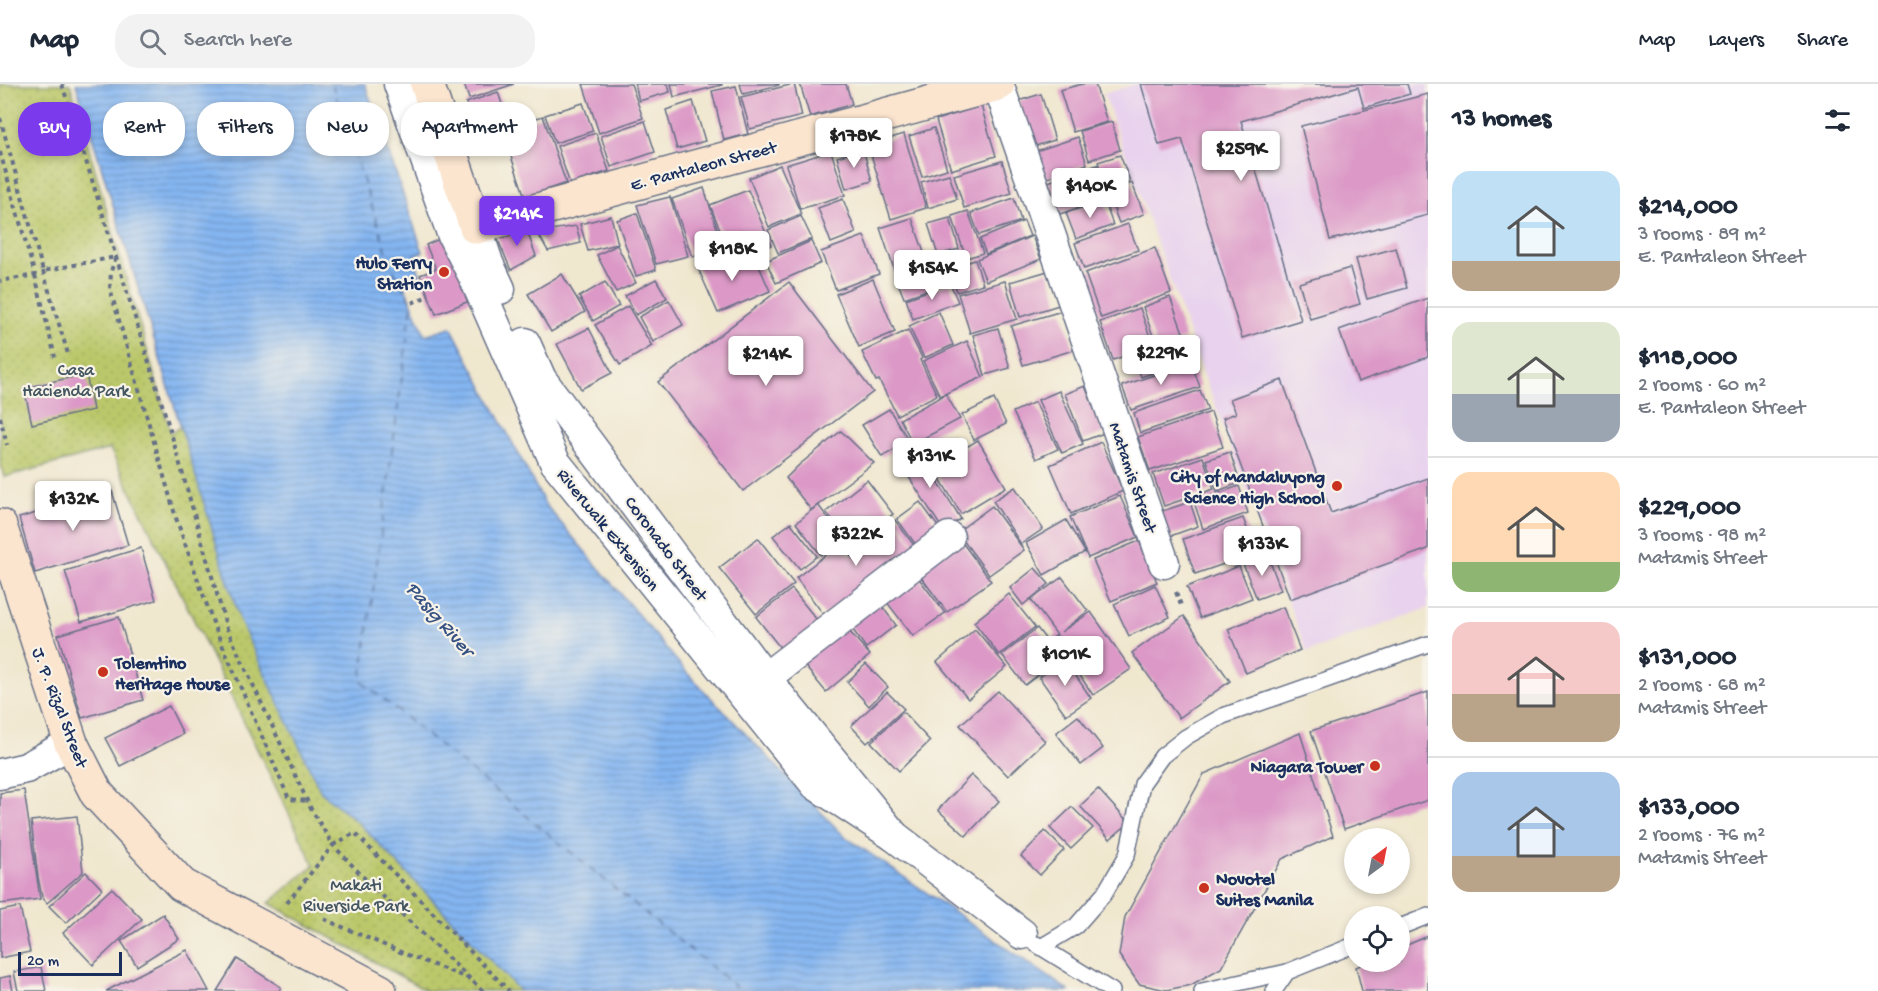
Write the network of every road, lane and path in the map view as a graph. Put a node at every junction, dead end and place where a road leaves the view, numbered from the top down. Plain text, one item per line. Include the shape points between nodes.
1 (62, 84) edge
2 (399, 84) edge
3 (427, 84) edge
4 (998, 84) edge
5 (0, 118) edge
6 (0, 152) edge
7 (476, 227) junction
8 (116, 257) junction
9 (43, 271) junction
10 (35, 275) junction
11 (0, 281) edge
12 (428, 296) dead end
13 (412, 303) dead end
14 (68, 354) dead end
15 (55, 357) dead end
16 (0, 417) edge
17 (7, 445) dead end
18 (0, 526) edge
19 (949, 537) dead end
20 (1164, 563) dead end
21 (1428, 644) edge
22 (765, 678) junction
23 (71, 743) junction
24 (0, 774) edge
25 (307, 801) junction
26 (894, 836) junction
27 (333, 845) junction
28 (297, 907) dead end
29 (1428, 916) edge
30 (319, 917) dead end
31 (1410, 923) edge
32 (1031, 941) junction
33 (1344, 949) edge
34 (1287, 972) junction
35 (470, 979) junction
36 (380, 991) edge
37 (483, 991) edge
38 (509, 991) edge
39 (1112, 991) edge
40 (1202, 991) edge
41 (1274, 991) edge

1 - 8 path
2 - 26 street, Riverwalk Extension via 453,236 555,462 816,784
3 - 7 street, Coronado Street
4 - 7 street, E. Pantaleon Street
4 - 20 street, Matamis Street
5 - 9 path
6 - 10 path
7 - 22 street, Coronado Street via 488,263 541,379
8 - 9 path
8 - 25 path via 227,629
8 - 25 path via 110,289 176,518 203,595 290,799
9 - 14 path
10 - 11 path
10 - 15 path
12 - 13 path
16 - 17 path
18 - 23 street, J. P. Rizal Street
19 - 22 street
21 - 32 lane via 1223,716 1186,737 1162,756 1142,784 1127,855 1104,894 1076,926
22 - 26 street, Coronado Street
23 - 24 street via 26,768
23 - 36 street, J. P. Rizal Street via 97,794 182,885
25 - 27 path
26 - 32 street, Coronado Street
27 - 28 path via 286,903
27 - 35 path
27 - 38 path via 355,833
29 - 31 lane
30 - 35 path
32 - 39 lane
33 - 34 lane
34 - 40 lane
34 - 41 lane
35 - 37 path

